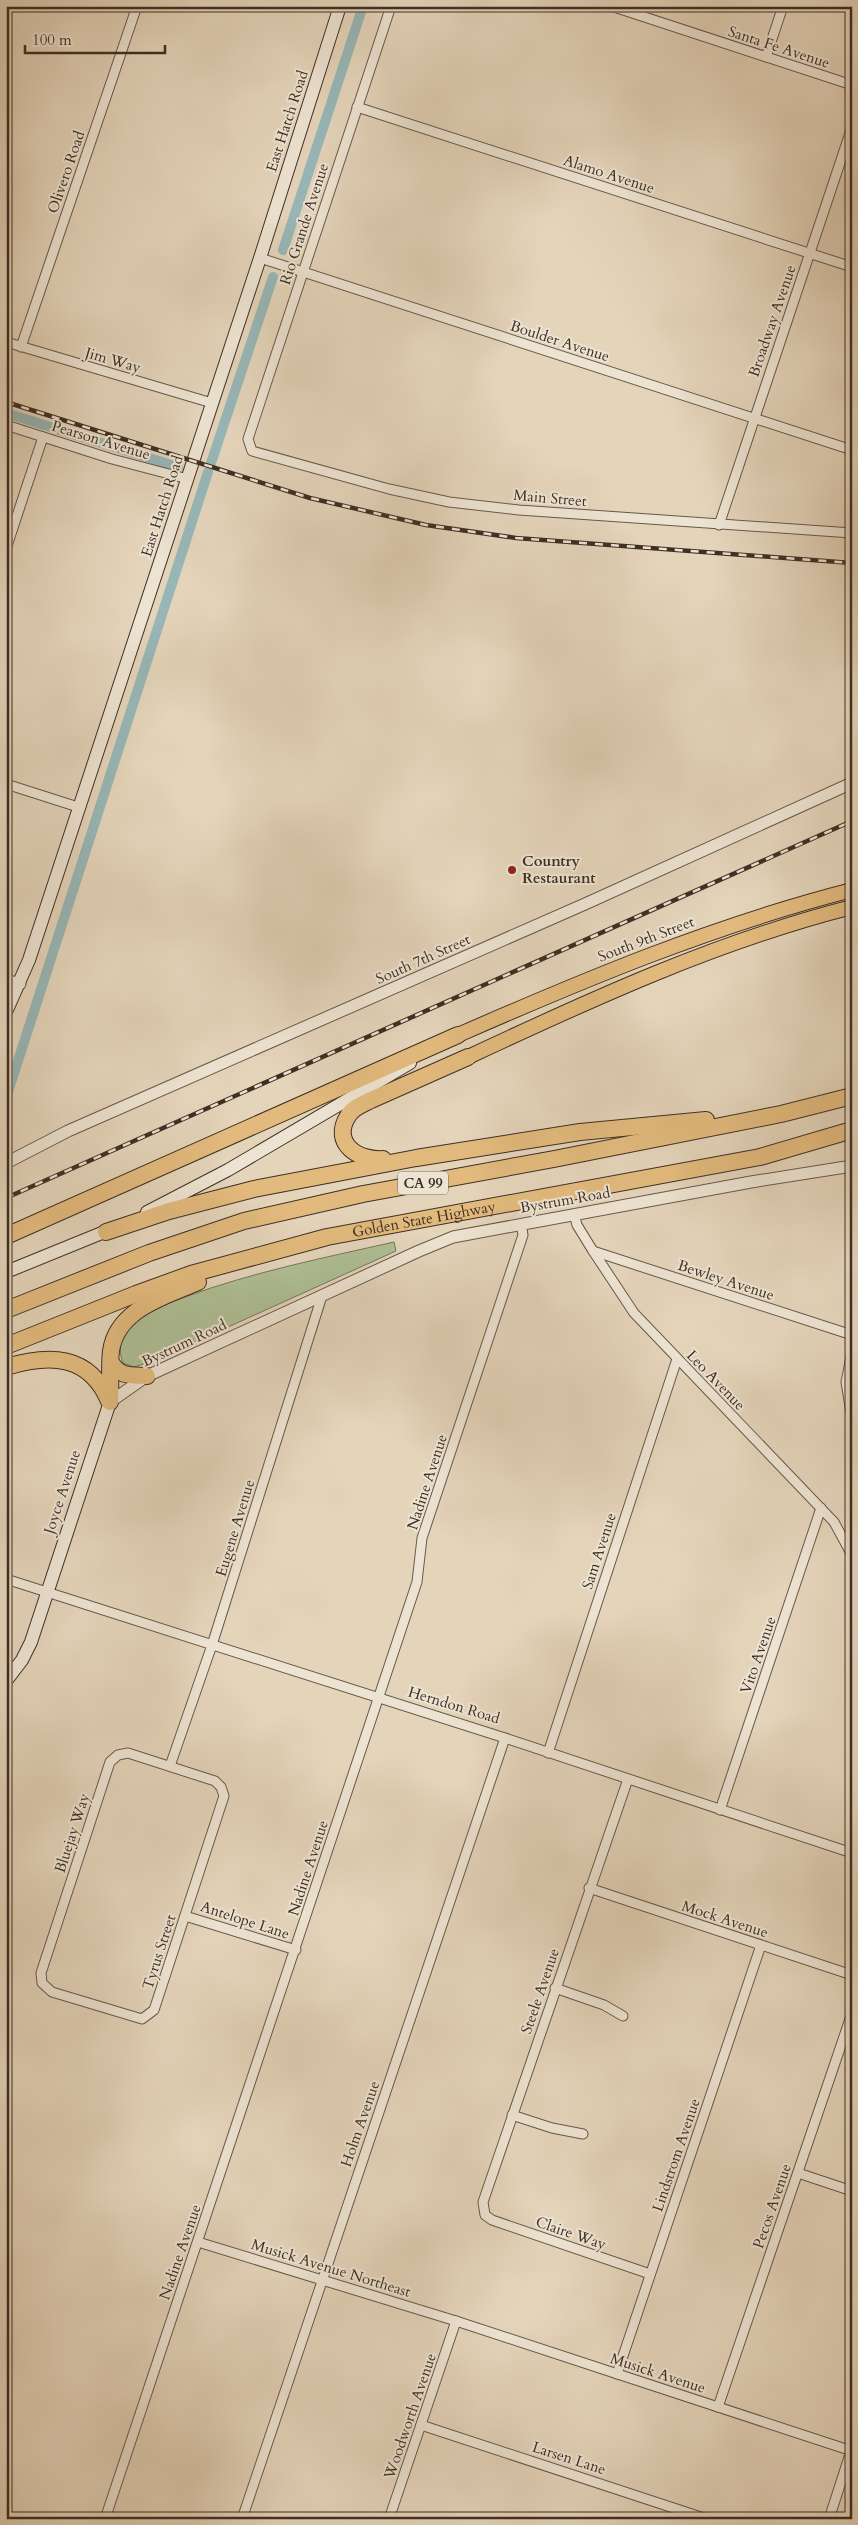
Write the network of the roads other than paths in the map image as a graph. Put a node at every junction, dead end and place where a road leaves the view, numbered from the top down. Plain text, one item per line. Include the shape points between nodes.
1 (137, 6) edge
2 (340, 6) edge
3 (391, 6) edge
4 (611, 6) edge
5 (783, 6) edge
6 (636, 10) edge
7 (766, 57) junction
8 (852, 85) edge
9 (357, 107) junction
10 (852, 127) edge
11 (810, 254) junction
12 (260, 258) junction
13 (852, 267) edge
14 (302, 272) junction
15 (6, 342) edge
16 (20, 347) junction
17 (212, 403) junction
18 (754, 419) junction
19 (6, 426) edge
20 (43, 437) junction
21 (852, 450) edge
22 (252, 452) joint
23 (188, 479) junction
24 (719, 525) junction
25 (852, 533) edge
26 (6, 549) edge
27 (852, 783) edge
28 (6, 784) edge
29 (78, 807) junction
30 (852, 890) edge
31 (852, 907) edge
32 (776, 911) junction
33 (781, 927) junction
34 (6, 980) edge
35 (20, 984) junction
36 (6, 1012) edge
37 (458, 1035) junction
38 (468, 1057) joint
39 (852, 1096) edge
40 (781, 1114) junction
41 (852, 1130) edge
42 (852, 1141) edge
43 (760, 1157) junction
44 (416, 1158) junction
45 (6, 1163) edge
46 (852, 1166) edge
47 (574, 1214) junction
48 (521, 1224) junction
49 (106, 1232) junction
50 (6, 1236) edge
51 (273, 1250) junction
52 (593, 1251) junction
53 (6, 1272) edge
54 (322, 1296) junction
55 (6, 1310) edge
56 (852, 1335) edge
57 (6, 1346) edge
58 (852, 1352) edge
59 (677, 1359) junction
60 (112, 1364) junction
61 (6, 1367) edge
62 (147, 1376) junction
63 (110, 1402) junction
64 (852, 1419) edge
65 (821, 1508) junction
66 (852, 1555) edge
67 (6, 1579) edge
68 (46, 1593) junction
69 (212, 1645) junction
70 (6, 1681) edge
71 (379, 1699) junction
72 (505, 1738) junction
73 (548, 1753) junction
74 (170, 1766) junction
75 (628, 1779) junction
76 (720, 1810) junction
77 (852, 1852) edge
78 (589, 1888) junction
79 (185, 1916) junction
80 (761, 1945) junction
81 (296, 1950) junction
82 (852, 1975) edge
83 (42, 1983) joint
84 (555, 1988) junction
85 (852, 2014) edge
86 (623, 2016) dead end
87 (512, 2115) junction
88 (583, 2134) dead end
89 (798, 2173) junction
90 (852, 2191) edge
91 (485, 2213) joint
92 (198, 2242) junction
93 (650, 2274) junction
94 (322, 2280) junction
95 (456, 2321) junction
96 (617, 2374) junction
97 (718, 2407) junction
98 (421, 2424) junction
99 (851, 2451) edge
100 (105, 2519) edge
101 (242, 2519) edge
102 (390, 2519) edge
103 (707, 2519) edge
104 (829, 2519) edge

1 - 16 street, Olivero Road
2 - 12 main road, East Hatch Road
3 - 9 street, Rio Grande Avenue
4 - 6 street, Santa Fe Avenue
5 - 7 street
6 - 7 street, Santa Fe Avenue
7 - 8 street, Santa Fe Avenue
9 - 11 street, Alamo Avenue
9 - 14 street, Rio Grande Avenue
10 - 11 street, Broadway Avenue
11 - 13 street, Alamo Avenue
11 - 18 street, Broadway Avenue
12 - 14 street, Boulder Avenue
12 - 17 main road, East Hatch Road
14 - 18 street, Boulder Avenue
14 - 22 street, Rio Grande Avenue via 248,439
15 - 16 street, Jim Way
16 - 17 street, Jim Way
17 - 23 main road, East Hatch Road
18 - 21 street, Boulder Avenue
18 - 24 street, Broadway Avenue
19 - 20 street, Pearson Avenue
20 - 23 street, Pearson Avenue
20 - 26 street
22 - 24 street, Main Street via 449,502
23 - 29 main road, East Hatch Road
24 - 25 street, Main Street
27 - 45 street, South 7th Street via 586,904 68,1131
28 - 29 street
29 - 35 main road, East Hatch Road
30 - 32 main road, South 9th Street
31 - 33 main road
32 - 33 main road
32 - 37 main road, South 9th Street via 649,955
33 - 38 main road via 661,971
34 - 35 street
35 - 36 main road, East Hatch Road
37 - 49 main road via 228,1170
37 - 50 highway
38 - 44 highway via 371,1100 348,1115 343,1128 345,1140 355,1154 378,1160
39 - 40 highway, CA 99
40 - 44 highway via 580,1132
40 - 55 highway, CA 99 via 554,1160 363,1194 244,1221 149,1253
41 - 43 highway, Golden State Highway / CA 99
42 - 43 highway
43 - 51 highway, Golden State Highway / CA 99 via 327,1237
44 - 49 highway via 227,1196 169,1210
46 - 47 street, Bystrum Road
47 - 48 street, Bystrum Road
47 - 52 street, Leo Avenue
48 - 54 street, Bystrum Road via 474,1232 436,1244
48 - 71 street, Nadine Avenue via 523,1235 422,1538 417,1582
49 - 53 main road
51 - 57 highway, Golden State Highway / CA 99 via 191,1274
51 - 60 highway via 136,1310 116,1334
52 - 56 street, Bewley Avenue
52 - 59 street, Leo Avenue via 634,1314
54 - 62 street, Bystrum Road
54 - 69 street, Eugene Avenue
58 - 64 street via 846,1382
59 - 65 street, Leo Avenue
59 - 73 street, Sam Avenue
60 - 62 highway via 123,1374
60 - 63 highway
61 - 63 highway via 47,1358 67,1362 91,1373 102,1384
62 - 63 street, Bystrum Road
63 - 68 main road, Joyce Avenue
65 - 66 street, Leo Avenue via 834,1522
65 - 76 street, Vito Avenue
67 - 68 street, Herndon Road
68 - 69 street, Herndon Road
68 - 70 main road via 26,1654
69 - 71 street, Herndon Road
69 - 74 street, Eugene Avenue
71 - 72 street, Herndon Road
71 - 81 street, Nadine Avenue
72 - 73 street, Herndon Road
72 - 94 street, Holm Avenue
73 - 75 street, Herndon Road
74 - 79 street, Tyrus Street via 215,1781 221,1787 223,1801
74 - 83 street, Bluejay Way via 128,1753 118,1754 110,1762 41,1973
75 - 76 street, Herndon Road
75 - 78 street, Steele Avenue
76 - 77 street, Herndon Road
78 - 80 street, Mock Avenue
78 - 84 street, Steele Avenue
79 - 81 street, Antelope Lane
79 - 83 street, Tyrus Street via 154,2010 147,2017 136,2019 52,1992
80 - 82 street, Mock Avenue
80 - 93 street, Lindstrom Avenue
81 - 92 street, Nadine Avenue
84 - 86 street via 604,2005
84 - 87 street, Steele Avenue
85 - 89 street, Pecos Avenue
87 - 88 street
87 - 91 street, Steele Avenue via 483,2202
89 - 90 street
89 - 97 street, Pecos Avenue
91 - 93 street, Claire Way via 492,2220
92 - 94 street, Musick Avenue Northeast
92 - 100 street, Nadine Avenue
93 - 96 street, Lindstrom Avenue
94 - 95 street, Musick Avenue Northeast
94 - 101 street, Holm Avenue
95 - 96 street, Musick Avenue
95 - 98 street, Woodworth Avenue
96 - 97 street, Musick Avenue
97 - 99 street, Musick Avenue
98 - 102 street, Woodworth Avenue
98 - 103 street, Larsen Lane
99 - 104 street

